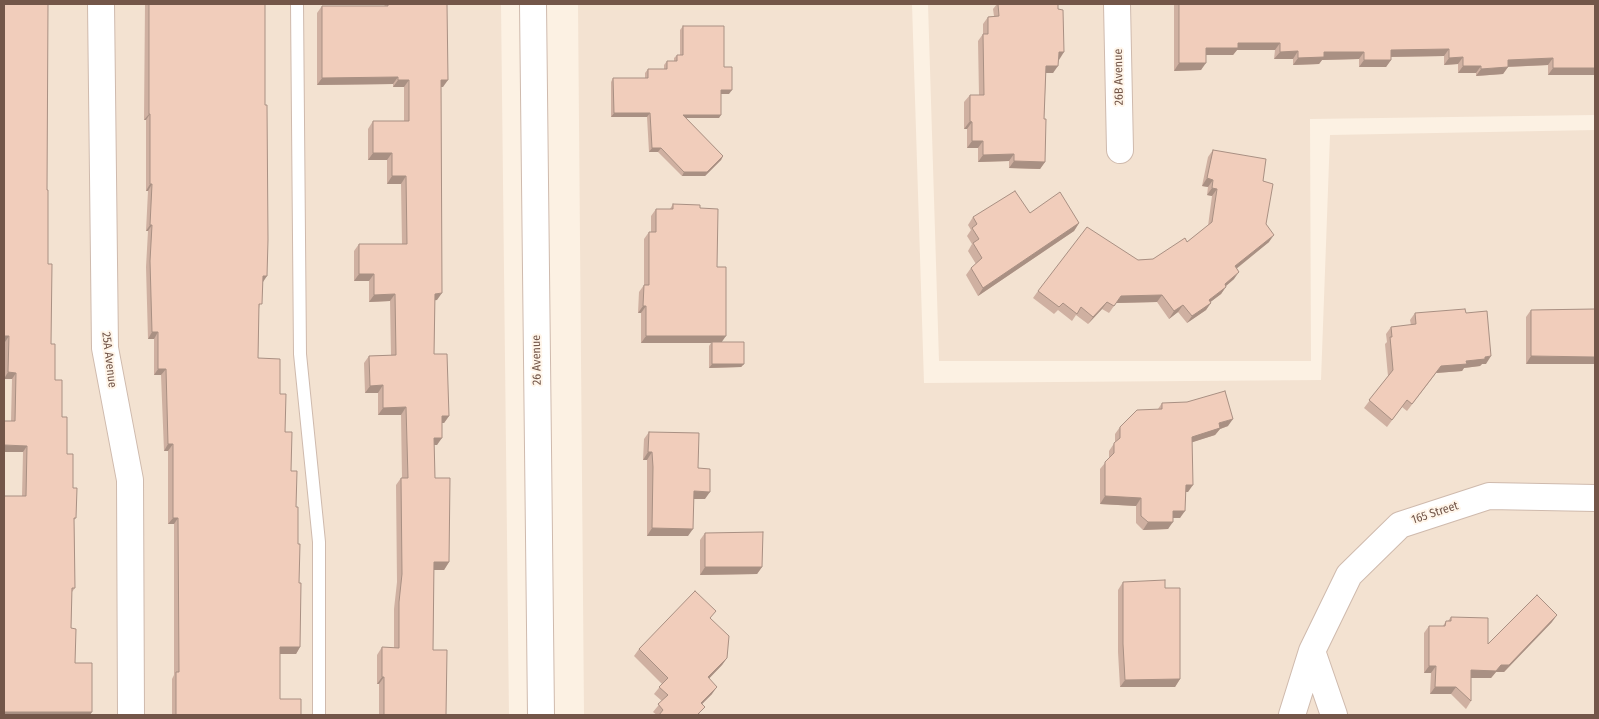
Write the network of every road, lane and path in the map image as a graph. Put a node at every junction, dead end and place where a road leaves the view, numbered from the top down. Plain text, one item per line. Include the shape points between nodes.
1 (101, 4) edge
2 (297, 4) edge
3 (533, 4) edge
4 (1117, 4) edge
5 (1120, 150) dead end
6 (1595, 498) edge
7 (1312, 651) junction
8 (130, 715) edge
9 (319, 715) edge
10 (541, 715) edge
11 (1292, 715) edge
12 (1334, 715) edge

1 - 8 street, 25A Avenue via 105,348 130,480
2 - 9 lane via 300,354 319,542
3 - 10 street, 26 Avenue
4 - 5 street, 26B Avenue
6 - 7 street, 165 Street via 1489,496 1400,525 1349,575
7 - 11 street, 165 Street
7 - 12 street

